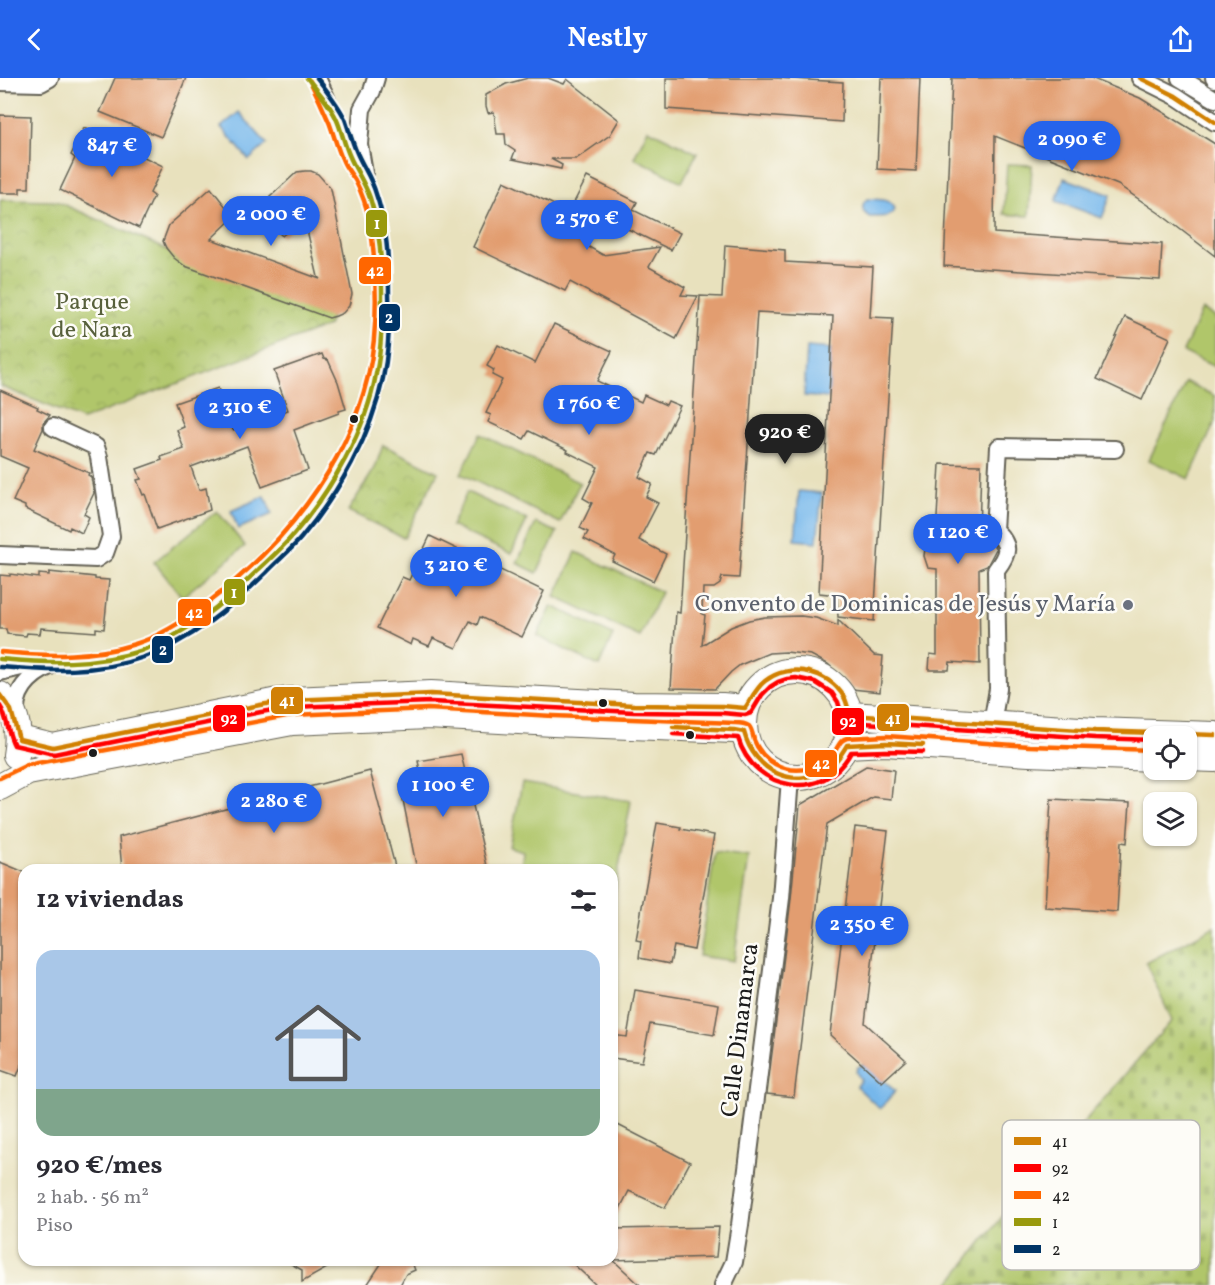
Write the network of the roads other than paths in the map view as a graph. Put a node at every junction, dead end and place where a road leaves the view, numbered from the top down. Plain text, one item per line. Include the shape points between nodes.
1 (50, 78) edge
2 (307, 78) edge
3 (317, 78) edge
4 (376, 78) edge
5 (1140, 78) edge
6 (1180, 78) edge
7 (0, 82) edge
8 (1215, 99) edge
9 (334, 115) junction
10 (1215, 122) edge
11 (364, 183) junction
12 (53, 427) dead end
13 (1115, 449) dead end
14 (0, 555) edge
15 (0, 659) edge
16 (39, 663) junction
17 (59, 663) junction
18 (0, 672) edge
19 (0, 695) edge
20 (850, 715) junction
21 (745, 720) junction
22 (992, 724) junction
23 (17, 729) junction
24 (1215, 735) edge
25 (847, 745) junction
26 (1143, 758) edge
27 (1197, 758) edge
28 (1215, 759) edge
29 (790, 778) junction
30 (0, 785) edge
31 (723, 1285) edge

1 - 7 street via 41,83
2 - 9 street
3 - 9 street
4 - 11 street via 362,109 359,144
5 - 10 street
6 - 8 street
9 - 11 street
11 - 17 street via 378,226 382,325 376,376 368,403 349,451 332,479 294,534 230,596 190,625 139,651 88,663
12 - 14 street via 96,447 111,536 105,553 96,559
13 - 22 street via 999,447 994,530 1006,543 1007,551 996,570 998,689
15 - 16 street
16 - 17 street
16 - 18 street
17 - 23 street via 40,670 21,690 14,707
19 - 23 main road
20 - 21 main road via 833,684 818,674 800,670 782,672 766,680 753,692
20 - 22 main road
20 - 25 main road
21 - 23 main road via 722,706 416,694 273,702 53,747
21 - 29 main road via 747,746 754,757 764,767
21 - 30 main road via 734,730 428,716 292,722 28,772
22 - 24 main road
23 - 30 main road via 15,760
25 - 26 main road via 886,743
25 - 29 main road via 840,758 824,771
27 - 28 main road
29 - 31 street, Calle Dinamarca via 782,898 740,1225 734,1262

